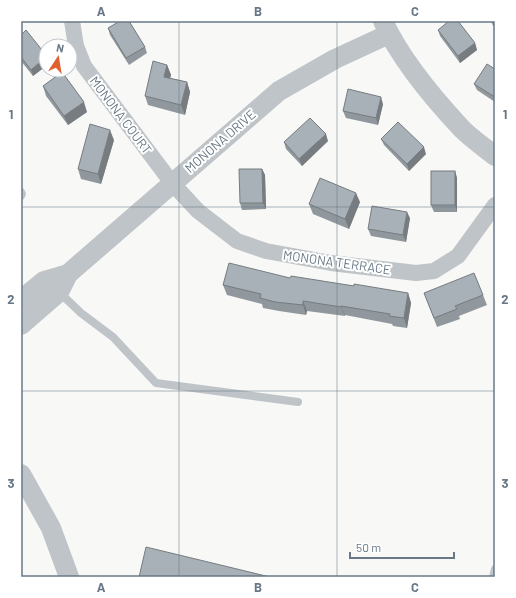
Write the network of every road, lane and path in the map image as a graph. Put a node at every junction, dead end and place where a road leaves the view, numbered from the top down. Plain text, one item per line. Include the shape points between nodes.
1 (72, 21) edge
2 (386, 27) edge
3 (495, 156) edge
4 (172, 182) junction
5 (21, 192) edge
6 (21, 196) edge
7 (495, 205) edge
8 (68, 274) junction
9 (59, 292) junction
10 (21, 300) edge
11 (21, 325) edge
12 (298, 402) dead end
13 (21, 474) edge
14 (495, 569) edge
15 (69, 577) edge
16 (493, 577) edge

1 - 4 street, MONONA COURT via 76,46 84,66
2 - 3 street via 420,80 463,130
2 - 4 street, MONONA DRIVE via 279,90
4 - 7 street, MONONA TERRACE via 198,211 244,243 266,251 331,263 416,273 434,271 458,256
4 - 8 street, MONONA DRIVE
5 - 6 lane
8 - 9 street, MONONA DRIVE
8 - 10 street, MONONA DRIVE via 44,282
9 - 11 street, MONONA DRIVE
9 - 12 lane via 81,313 113,337 156,383
13 - 15 street via 51,528
14 - 16 lane

